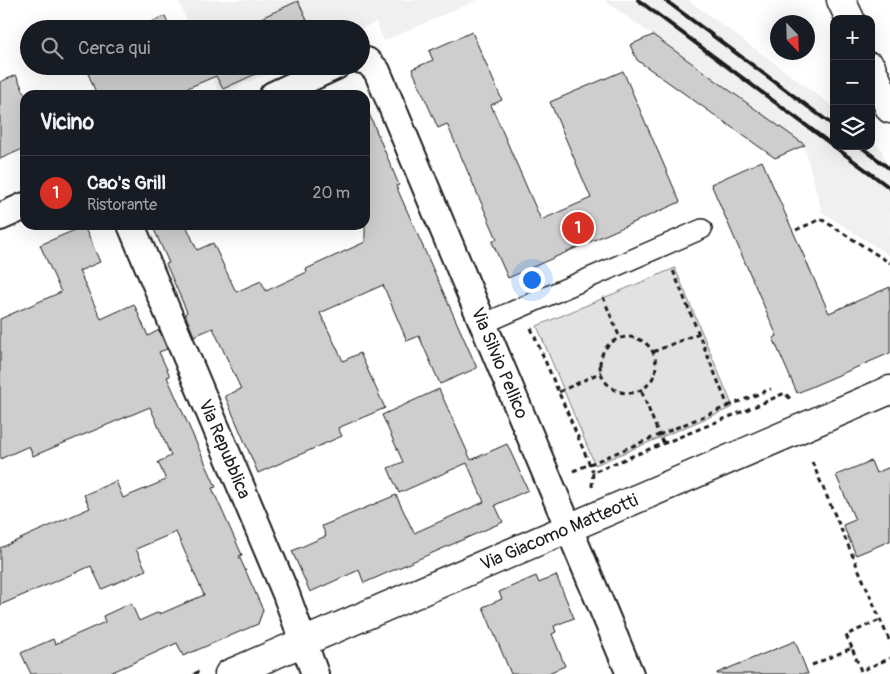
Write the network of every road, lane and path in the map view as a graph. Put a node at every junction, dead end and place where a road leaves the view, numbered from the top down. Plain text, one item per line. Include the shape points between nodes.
1 (841, 0) edge
2 (848, 15) edge
3 (370, 64) edge
4 (316, 75) edge
5 (875, 76) edge
6 (283, 90) edge
7 (890, 108) edge
8 (20, 208) edge
9 (0, 217) edge
10 (132, 230) edge
11 (702, 230) dead end
12 (796, 230) dead end
13 (663, 246) junction
14 (890, 263) edge
15 (594, 276) junction
16 (522, 307) junction
17 (483, 324) junction
18 (699, 333) junction
19 (620, 338) junction
20 (653, 352) junction
21 (601, 372) junction
22 (771, 389) dead end
23 (641, 390) junction
24 (890, 390) edge
25 (558, 392) junction
26 (728, 406) junction
27 (797, 407) dead end
28 (659, 435) junction
29 (664, 443) junction
30 (812, 462) dead end
31 (589, 464) junction
32 (593, 472) junction
33 (550, 482) junction
34 (591, 495) dead end
35 (568, 528) junction
36 (881, 620) junction
37 (304, 642) junction
38 (890, 642) edge
39 (852, 648) junction
40 (890, 658) edge
41 (812, 666) dead end
42 (229, 674) edge
43 (315, 674) edge
44 (630, 674) edge

1 - 2 street
3 - 17 street, Via Silvio Pellico via 377,71
4 - 6 street
5 - 7 street
8 - 9 street
10 - 37 street, Via Repubblica
11 - 13 street
12 - 14 path via 821,219
13 - 15 street
13 - 18 path
15 - 16 street
15 - 19 path
16 - 17 street
16 - 25 path
17 - 33 street, Via Silvio Pellico
18 - 20 path
18 - 26 path
19 - 20 path via 645,342
19 - 21 path via 604,351
20 - 23 path via 655,373
21 - 23 path via 604,380 617,390
21 - 25 path
22 - 26 path
23 - 28 path
24 - 35 street, Via Giacomo Matteotti
25 - 31 path
26 - 28 path
27 - 29 path via 785,393
28 - 29 path
28 - 31 path
29 - 32 path
30 - 36 path
31 - 32 path
31 - 33 path
32 - 34 path
33 - 35 street, Via Silvio Pellico
35 - 37 street, Via Giacomo Matteotti
35 - 44 street, Via Silvio Pellico
36 - 38 path
36 - 39 path via 846,635
37 - 42 street, Via Giacomo Matteotti
37 - 43 street, Via Repubblica
39 - 40 path via 861,670
39 - 41 path

